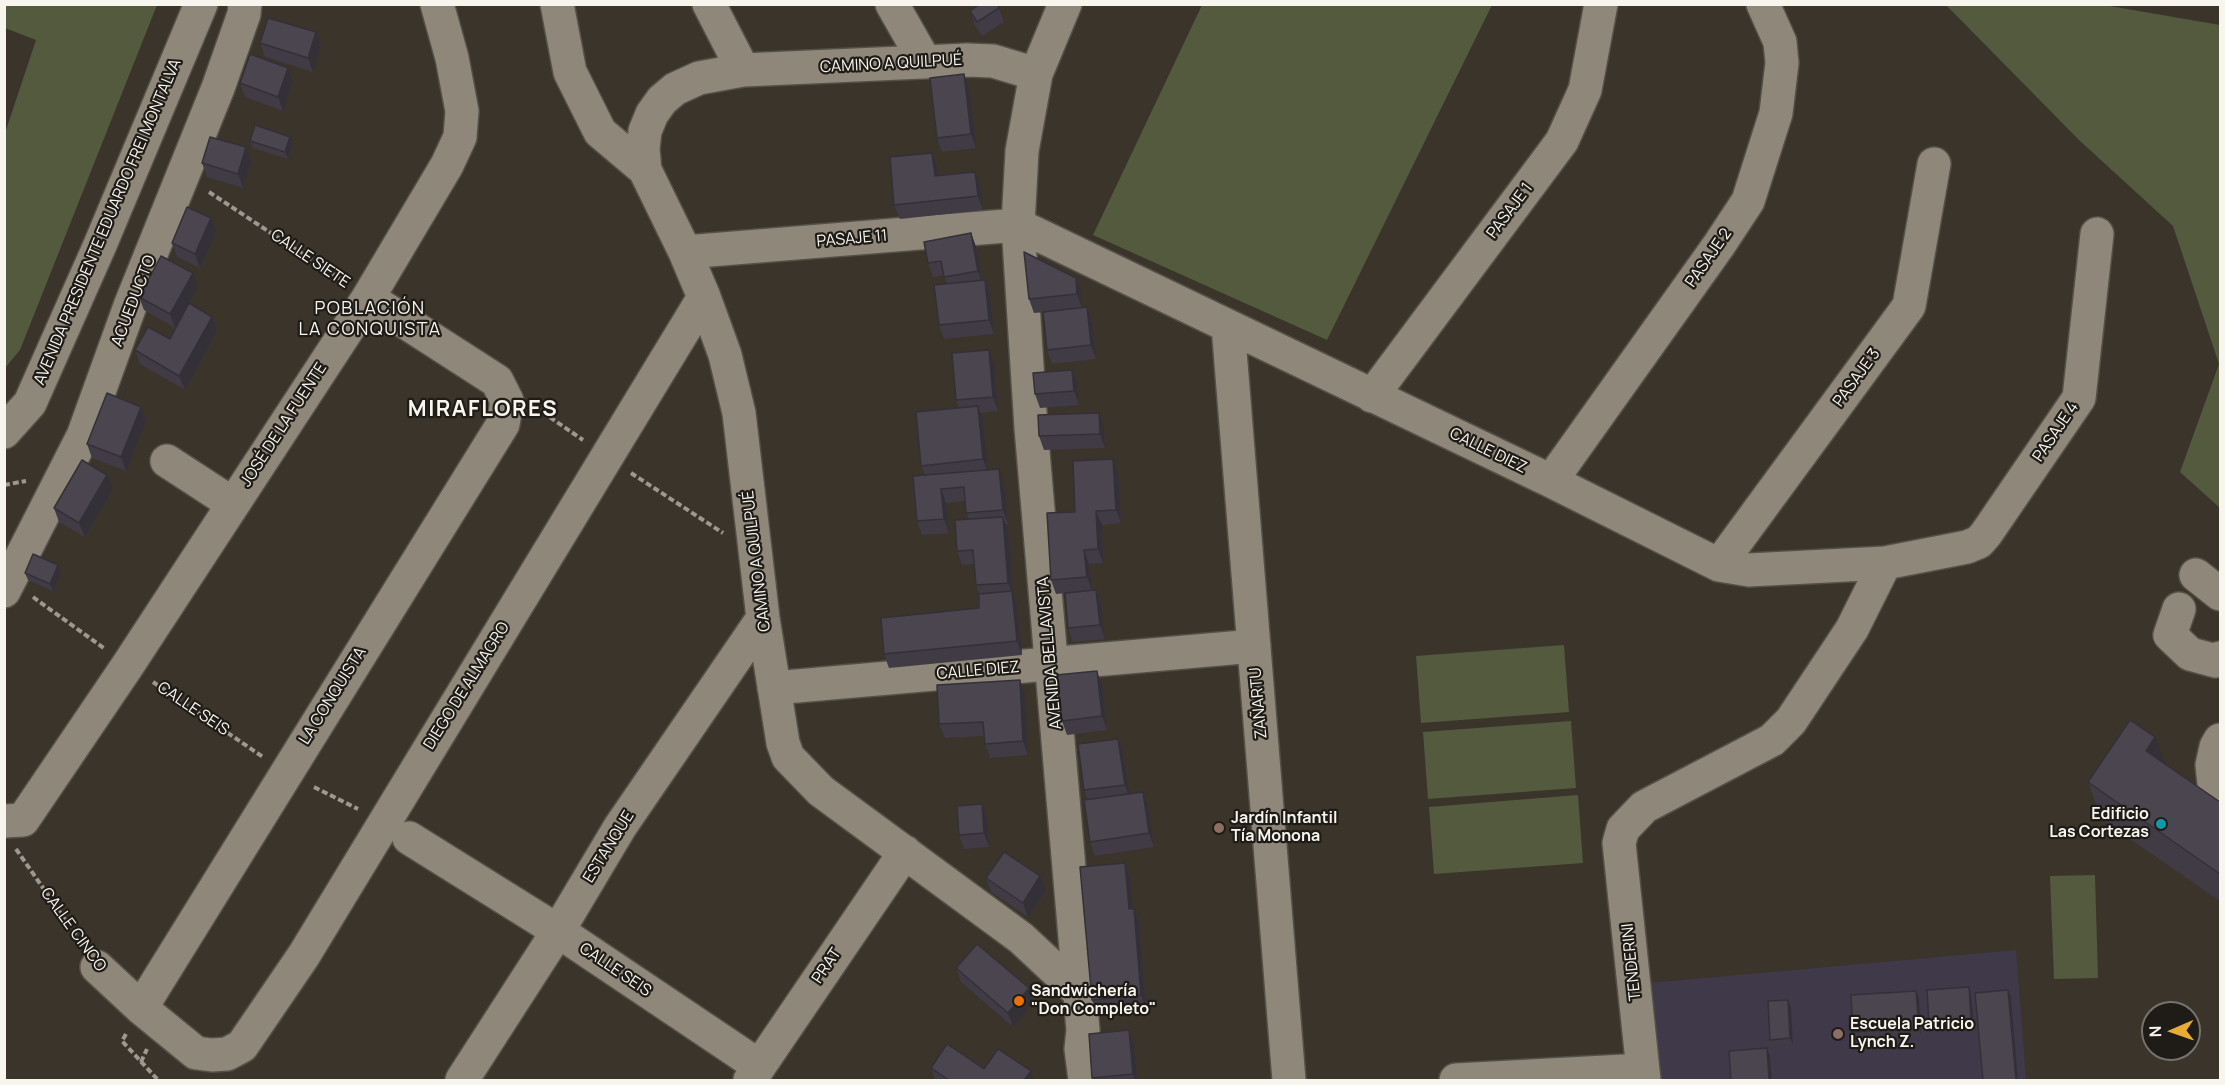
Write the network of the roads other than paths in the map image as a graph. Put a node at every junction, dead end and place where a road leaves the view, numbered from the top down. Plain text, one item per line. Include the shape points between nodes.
1 (201, 4) edge
2 (245, 4) edge
3 (437, 4) edge
4 (557, 4) edge
5 (709, 4) edge
6 (892, 4) edge
7 (1065, 4) edge
8 (1601, 4) edge
9 (1763, 4) edge
10 (925, 62) junction
11 (743, 70) junction
12 (1036, 74) junction
13 (1934, 164) dead end
14 (645, 170) junction
15 (1018, 225) junction
16 (2097, 234) dead end
17 (686, 252) junction
18 (704, 297) junction
19 (368, 298) junction
20 (1228, 326) junction
21 (497, 381) joint
22 (1372, 396) junction
23 (4, 432) edge
24 (167, 461) dead end
25 (1551, 481) junction
26 (233, 504) junction
27 (1978, 542) joint
28 (1885, 563) junction
29 (1719, 565) junction
30 (7, 586) edge
31 (2179, 609) dead end
32 (763, 618) junction
33 (1254, 646) junction
34 (2220, 658) edge
35 (1051, 665) junction
36 (774, 688) junction
37 (2220, 740) edge
38 (2220, 796) edge
39 (13, 828) edge
40 (396, 830) junction
41 (905, 852) junction
42 (558, 931) junction
43 (97, 967) road end
44 (1080, 993) junction
45 (141, 1008) junction
46 (1081, 1048) junction
47 (212, 1055) joint
48 (755, 1073) edge
49 (1644, 1075) edge
50 (462, 1080) edge
51 (1063, 1080) edge
52 (1085, 1080) edge
53 (1289, 1080) edge
54 (1456, 1080) edge

1 - 23 street, AVENIDA PRESIDENTE EDUARDO FREI MONTALVA via 30,403
2 - 30 street, ACUEDUCTO via 218,88 130,306 83,436
3 - 19 street, JOSÉ DE LA FUENTE via 462,111 460,137
4 - 14 street via 570,72 600,132
5 - 11 street
6 - 10 street
7 - 12 street
8 - 22 street, PASAJE 1 via 1585,90 1562,141
9 - 25 street, PASAJE 2 via 1780,42 1782,63 1776,113 1748,201
10 - 11 street, CAMINO A QUILPUÉ
10 - 12 street, CAMINO A QUILPUÉ via 993,61
11 - 14 street, CAMINO A QUILPUÉ via 699,78 662,100 645,131
12 - 15 street via 1022,151
13 - 29 street, PASAJE 3 via 1909,306
14 - 17 street, CAMINO A QUILPUÉ
15 - 17 street, PASAJE 11
15 - 20 street, CALLE DIEZ
15 - 35 street, AVENIDA BELLAVISTA
16 - 27 street, PASAJE 4 via 2079,398
17 - 18 street, CAMINO A QUILPUÉ
18 - 32 street, CAMINO A QUILPUÉ via 739,413
18 - 40 street, DIEGO DE ALMAGRO
19 - 21 street, CALLE SIETE
19 - 26 street, JOSÉ DE LA FUENTE
20 - 22 street, CALLE DIEZ
20 - 33 street, ZAÑARTU
21 - 45 street, LA CONQUISTA via 507,401 503,424
22 - 25 street, CALLE DIEZ
24 - 26 street
25 - 29 street, CALLE DIEZ
26 - 39 street, JOSÉ DE LA FUENTE via 128,665
27 - 28 street, CALLE DIEZ
28 - 29 street, CALLE DIEZ via 1749,570
28 - 49 street, TENDERINI via 1852,629 1791,722 1772,740 1644,807 1623,829 1619,843
31 - 34 street via 2170,635 2190,654 2216,661
32 - 36 street, CAMINO A QUILPUÉ
32 - 42 street, ESTANQUE via 620,827
33 - 35 street, CALLE DIEZ
33 - 53 street, ZAÑARTU
35 - 36 street, CALLE DIEZ
35 - 44 street, AVENIDA BELLAVISTA
36 - 41 street, CAMINO A QUILPUÉ via 788,757 821,791
37 - 38 street via 2212,765
40 - 42 street, CALLE SEIS
40 - 47 street, DIEGO DE ALMAGRO via 242,1046 227,1054
41 - 44 street, CAMINO A QUILPUÉ via 1021,938
41 - 48 street, PRAT
42 - 48 street, CALLE SEIS
42 - 50 street, ESTANQUE
43 - 45 street, CALLE CINCO
44 - 46 street, AVENIDA BELLAVISTA
45 - 47 street, CALLE CINCO via 196,1053
46 - 51 street
46 - 52 street, AVENIDA BELLAVISTA
49 - 54 street

